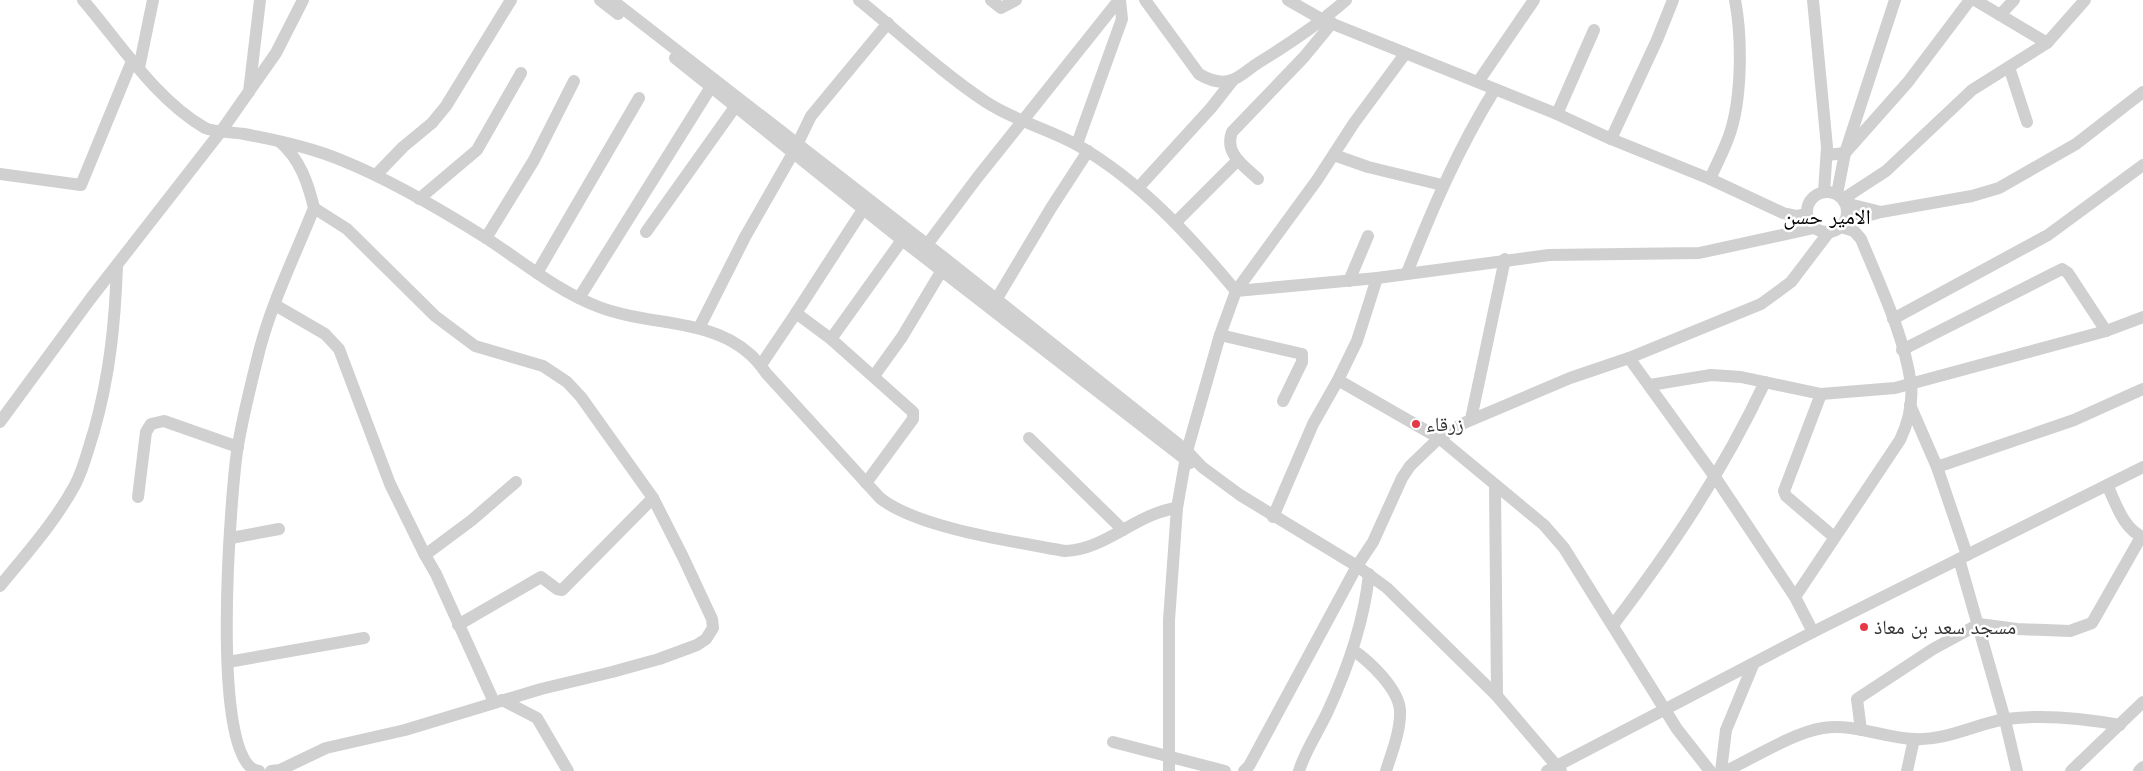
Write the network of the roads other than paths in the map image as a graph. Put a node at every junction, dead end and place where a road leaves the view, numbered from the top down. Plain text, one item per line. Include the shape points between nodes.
1 (83, 0) edge
2 (153, 0) edge
3 (260, 0) edge
4 (303, 0) edge
5 (512, 0) edge
6 (600, 0) edge
7 (612, 0) edge
8 (859, 0) edge
9 (991, 0) edge
10 (1016, 0) edge
11 (1120, 0) edge
12 (1145, 0) edge
13 (1288, 0) edge
14 (1346, 0) edge
15 (1534, 0) edge
16 (1673, 0) edge
17 (1735, 0) edge
18 (1813, 0) edge
19 (1895, 0) edge
20 (1970, 0) edge
21 (1975, 0) edge
22 (2014, 0) edge
23 (2085, 0) edge
24 (2000, 15) junction
25 (1328, 21) junction
26 (888, 23) junction
27 (1594, 30) dead end
28 (2047, 43) junction
29 (1405, 54) junction
30 (135, 65) junction
31 (2009, 67) junction
32 (521, 73) dead end
33 (1233, 80) junction
34 (574, 81) dead end
35 (1478, 82) junction
36 (713, 84) junction
37 (1495, 89) junction
38 (2143, 92) edge
39 (248, 94) junction
40 (639, 98) dead end
41 (735, 107) junction
42 (1557, 114) junction
43 (1022, 122) junction
44 (2026, 122) dead end
45 (222, 130) junction
46 (1611, 139) junction
47 (278, 141) junction
48 (1076, 144) junction
49 (795, 149) junction
50 (1088, 152) junction
51 (1845, 153) junction
52 (1334, 154) junction
53 (1827, 155) junction
54 (1238, 160) junction
55 (2143, 165) edge
56 (0, 174) edge
57 (376, 175) junction
58 (1258, 179) dead end
59 (1710, 179) junction
60 (1442, 185) junction
61 (1138, 188) junction
62 (1837, 197) junction
63 (419, 199) junction
64 (314, 208) junction
65 (864, 208) junction
66 (1881, 212) junction
67 (1807, 214) junction
68 (1176, 222) junction
69 (1838, 227) junction
70 (1814, 228) junction
71 (646, 232) dead end
72 (1368, 236) dead end
73 (486, 238) junction
74 (902, 240) junction
75 (923, 249) junction
76 (1505, 259) junction
77 (117, 265) junction
78 (942, 270) junction
79 (537, 273) junction
80 (1407, 273) junction
81 (1377, 278) junction
82 (1349, 281) junction
83 (1236, 291) junction
84 (578, 298) junction
85 (996, 300) junction
86 (275, 305) junction
87 (796, 313) junction
88 (2143, 317) edge
89 (1893, 319) junction
90 (699, 328) junction
91 (2106, 332) junction
92 (1220, 335) junction
93 (831, 339) junction
94 (1902, 350) junction
95 (1629, 358) junction
96 (761, 365) junction
97 (874, 376) junction
98 (1338, 380) junction
99 (1765, 382) junction
100 (1650, 385) junction
101 (1911, 385) junction
102 (2143, 389) edge
103 (1821, 394) junction
104 (1283, 401) dead end
105 (1910, 405) junction
106 (1471, 419) junction
107 (0, 422) edge
108 (1029, 438) dead end
109 (1439, 438) junction
110 (238, 447) junction
111 (1186, 456) junction
112 (1937, 467) junction
113 (2143, 467) edge
114 (1715, 477) junction
115 (516, 482) dead end
116 (866, 483) junction
117 (1495, 485) junction
118 (2107, 485) junction
119 (138, 497) dead end
120 (652, 498) junction
121 (1177, 508) junction
122 (1272, 517) junction
123 (279, 528) dead end
124 (1123, 530) junction
125 (1834, 537) junction
126 (2142, 537) edge
127 (231, 538) junction
128 (425, 555) junction
129 (1963, 557) junction
130 (1357, 566) junction
131 (1369, 574) junction
132 (0, 586) edge
133 (1795, 597) junction
134 (1979, 624) junction
135 (458, 625) junction
136 (1613, 625) junction
137 (1813, 632) junction
138 (364, 638) dead end
139 (1353, 650) junction
140 (228, 662) junction
141 (1753, 664) junction
142 (1497, 696) junction
143 (498, 701) junction
144 (2143, 702) edge
145 (1665, 710) junction
146 (2005, 720) junction
147 (2120, 725) junction
148 (1861, 730) junction
149 (1914, 740) junction
150 (1113, 742) dead end
151 (1170, 758) junction
152 (2143, 767) edge
153 (1555, 769) edge
154 (259, 771) edge
155 (271, 771) edge
156 (568, 771) edge
157 (1169, 771) edge
158 (1225, 771) edge
159 (1244, 771) edge
160 (1299, 771) edge
161 (1386, 771) edge
162 (1710, 771) edge
163 (1721, 771) edge
164 (1726, 771) edge
165 (1907, 771) edge
166 (2018, 771) edge
167 (2071, 771) edge
168 (2139, 771) edge

1 - 30 street
2 - 30 street
3 - 39 street
4 - 39 street via 276,53
5 - 57 street via 446,106
6 - 36 street
7 - 36 street
8 - 26 street
9 - 10 street via 1001,8
11 - 43 street
11 - 48 street via 1122,19
12 - 33 street via 1199,74 1216,81
13 - 25 street
14 - 25 street
15 - 35 street
16 - 46 street
17 - 59 street via 1740,48 1735,106 1730,134
18 - 53 street
19 - 51 street
20 - 51 street via 1908,82
21 - 24 street
22 - 24 street
23 - 28 street
24 - 28 street
25 - 29 street
25 - 33 street
25 - 54 street via 1304,57 1232,132 1228,142
26 - 43 street via 973,93
26 - 49 street via 818,106
27 - 42 street
28 - 31 street
29 - 35 street
29 - 52 street
30 - 45 street via 199,124 207,129
30 - 56 street via 81,185
31 - 44 street
31 - 62 street via 1972,90 1886,171
32 - 63 street via 477,150
33 - 61 street
34 - 73 street via 534,160
35 - 37 street
36 - 41 street
36 - 49 street
36 - 84 street
37 - 42 street
37 - 60 street
38 - 66 street via 2076,144 1999,188 1950,201
39 - 45 street
40 - 79 street
41 - 49 street
41 - 71 street
42 - 46 street
43 - 48 street
43 - 75 street
45 - 47 street
45 - 77 street
46 - 59 street
47 - 57 street via 339,159
47 - 64 street via 293,155 302,170
48 - 50 street
49 - 65 street
49 - 75 street
49 - 90 street
50 - 61 street
50 - 85 street via 1040,224
51 - 53 street
51 - 62 street
52 - 60 street
52 - 83 street
53 - 62 street
54 - 58 street
54 - 68 street
55 - 89 street via 2048,235
57 - 63 street
59 - 67 street via 1783,213
60 - 80 street
61 - 68 street
62 - 66 street
62 - 67 street via 1818,194 1809,202
62 - 69 street via 1847,216
63 - 73 street
64 - 86 street
64 - 120 street via 347,229 456,333 475,346 543,366 567,382
65 - 74 street
65 - 87 street
66 - 69 street
67 - 70 street
68 - 83 street
69 - 70 street
69 - 89 street via 1854,231 1861,239
69 - 95 street via 1776,295
70 - 76 street via 1699,253 1582,253
72 - 82 street
73 - 79 street
74 - 75 street
74 - 93 street
75 - 78 street
75 - 85 street
76 - 80 street
76 - 106 street
77 - 107 street
77 - 132 street via 115,328 110,362 81,473 40,536
78 - 97 street via 902,337
78 - 111 street
79 - 84 street
80 - 81 street
81 - 82 street
81 - 98 street via 1357,341
82 - 83 street
83 - 92 street
84 - 90 street via 613,312
85 - 111 street
86 - 110 street via 256,361
86 - 128 street via 325,334 339,349 390,484
87 - 93 street
87 - 96 street
88 - 91 street
89 - 94 street
90 - 96 street via 731,339
91 - 94 street via 2068,273 2062,269
91 - 101 street
92 - 104 street via 1302,354 1302,362
92 - 111 street
93 - 97 street
94 - 101 street
95 - 100 street
95 - 106 street via 1570,378
96 - 116 street
97 - 116 street via 914,415
98 - 109 street
98 - 122 street via 1313,424
99 - 100 street via 1711,375
99 - 103 street
99 - 114 street via 1739,437
100 - 114 street
101 - 103 street
101 - 105 street
102 - 112 street via 2074,420
103 - 125 street via 1784,491
105 - 112 street
105 - 125 street via 1900,440
106 - 109 street
108 - 124 street
109 - 117 street
109 - 130 street via 1402,478 1376,536
110 - 119 street via 164,421 151,424 146,432
110 - 127 street
111 - 121 street
111 - 122 street
112 - 129 street
113 - 118 street
114 - 133 street
114 - 136 street via 1658,565
115 - 128 street
116 - 124 street via 891,507 919,519 1065,551 1078,550
117 - 136 street via 1553,535
117 - 142 street
118 - 126 street via 2123,519 2132,531
118 - 129 street
120 - 135 street via 567,587 557,589 541,577
120 - 143 street via 712,619 711,634 697,645 658,659
121 - 124 street via 1159,511
121 - 151 street via 1169,604
122 - 130 street
123 - 127 street
125 - 133 street
126 - 134 street via 2097,617 2086,626 2070,631
127 - 140 street
128 - 135 street
129 - 134 street
129 - 137 street
130 - 131 street
130 - 159 street
131 - 139 street via 1365,609
131 - 142 street via 1429,627
133 - 137 street
134 - 146 street
134 - 148 street via 1933,648 1858,699
135 - 143 street
136 - 145 street
137 - 141 street
138 - 140 street
139 - 160 street
139 - 161 street via 1378,671 1399,706 1396,734
140 - 154 street via 228,698 238,750 246,765
141 - 145 street
141 - 163 street via 1726,730
142 - 153 street
143 - 155 street via 405,730 326,748 280,770
143 - 156 street via 537,718
144 - 147 street
145 - 153 street
145 - 162 street
146 - 147 street via 2055,716
146 - 149 street via 1944,736
146 - 166 street
147 - 167 street
148 - 149 street
148 - 164 street via 1831,727 1812,731
149 - 165 street
150 - 151 street
151 - 157 street
151 - 158 street
152 - 168 street

